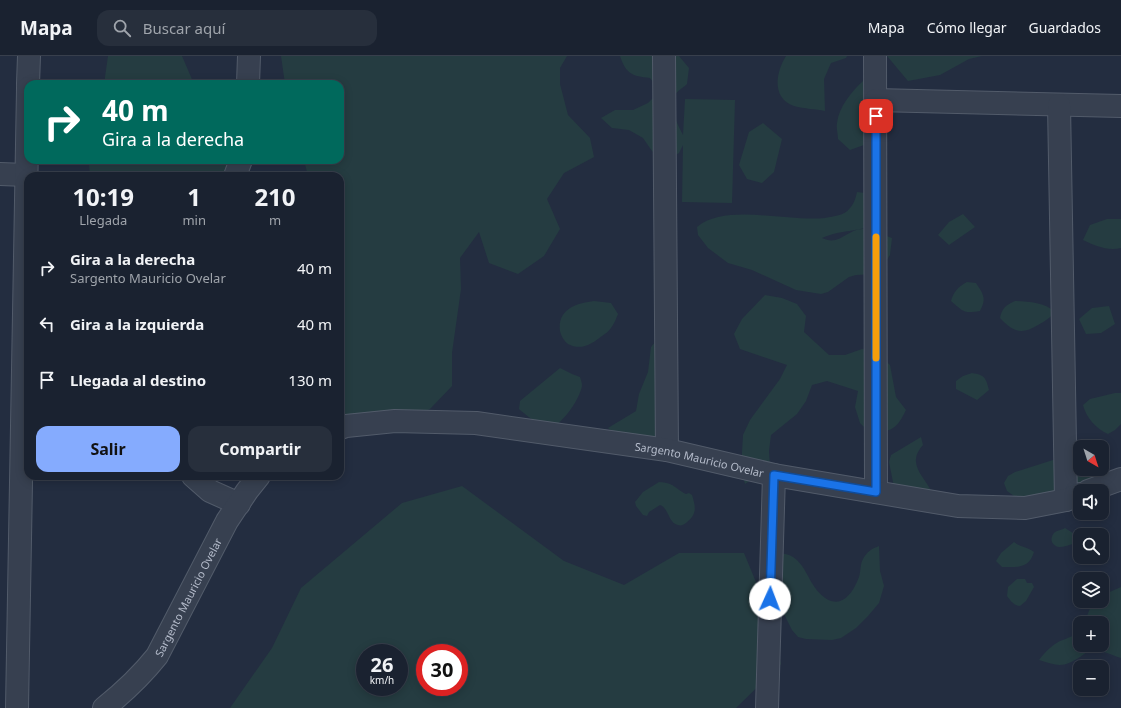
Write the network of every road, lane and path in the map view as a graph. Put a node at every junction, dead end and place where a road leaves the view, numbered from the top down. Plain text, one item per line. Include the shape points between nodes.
1 (29, 56) edge
2 (248, 56) edge
3 (664, 56) edge
4 (876, 56) edge
5 (28, 80) edge
6 (248, 80) edge
7 (876, 100) junction
8 (1059, 105) junction
9 (1121, 106) edge
10 (0, 174) edge
11 (24, 175) edge
12 (344, 427) edge
13 (666, 450) junction
14 (774, 475) junction
15 (24, 479) edge
16 (1121, 479) edge
17 (198, 480) edge
18 (256, 480) edge
19 (1107, 484) edge
20 (876, 492) junction
21 (1073, 497) edge
22 (239, 504) junction
23 (17, 708) edge
24 (104, 708) edge
25 (767, 708) edge

1 - 5 street
2 - 6 street
3 - 13 street
4 - 7 street
7 - 8 street
7 - 20 street
8 - 9 street
8 - 21 street
10 - 11 street
12 - 13 street, Sargento Mauricio Ovelar via 395,421 476,423
13 - 14 street, Sargento Mauricio Ovelar
14 - 20 street, Sargento Mauricio Ovelar
14 - 25 street
15 - 23 street
16 - 19 street
17 - 22 street via 210,491
18 - 22 street, Sargento Mauricio Ovelar
20 - 21 street, Sargento Mauricio Ovelar via 973,507 1025,508
22 - 24 street, Sargento Mauricio Ovelar via 227,522 157,656 143,674

